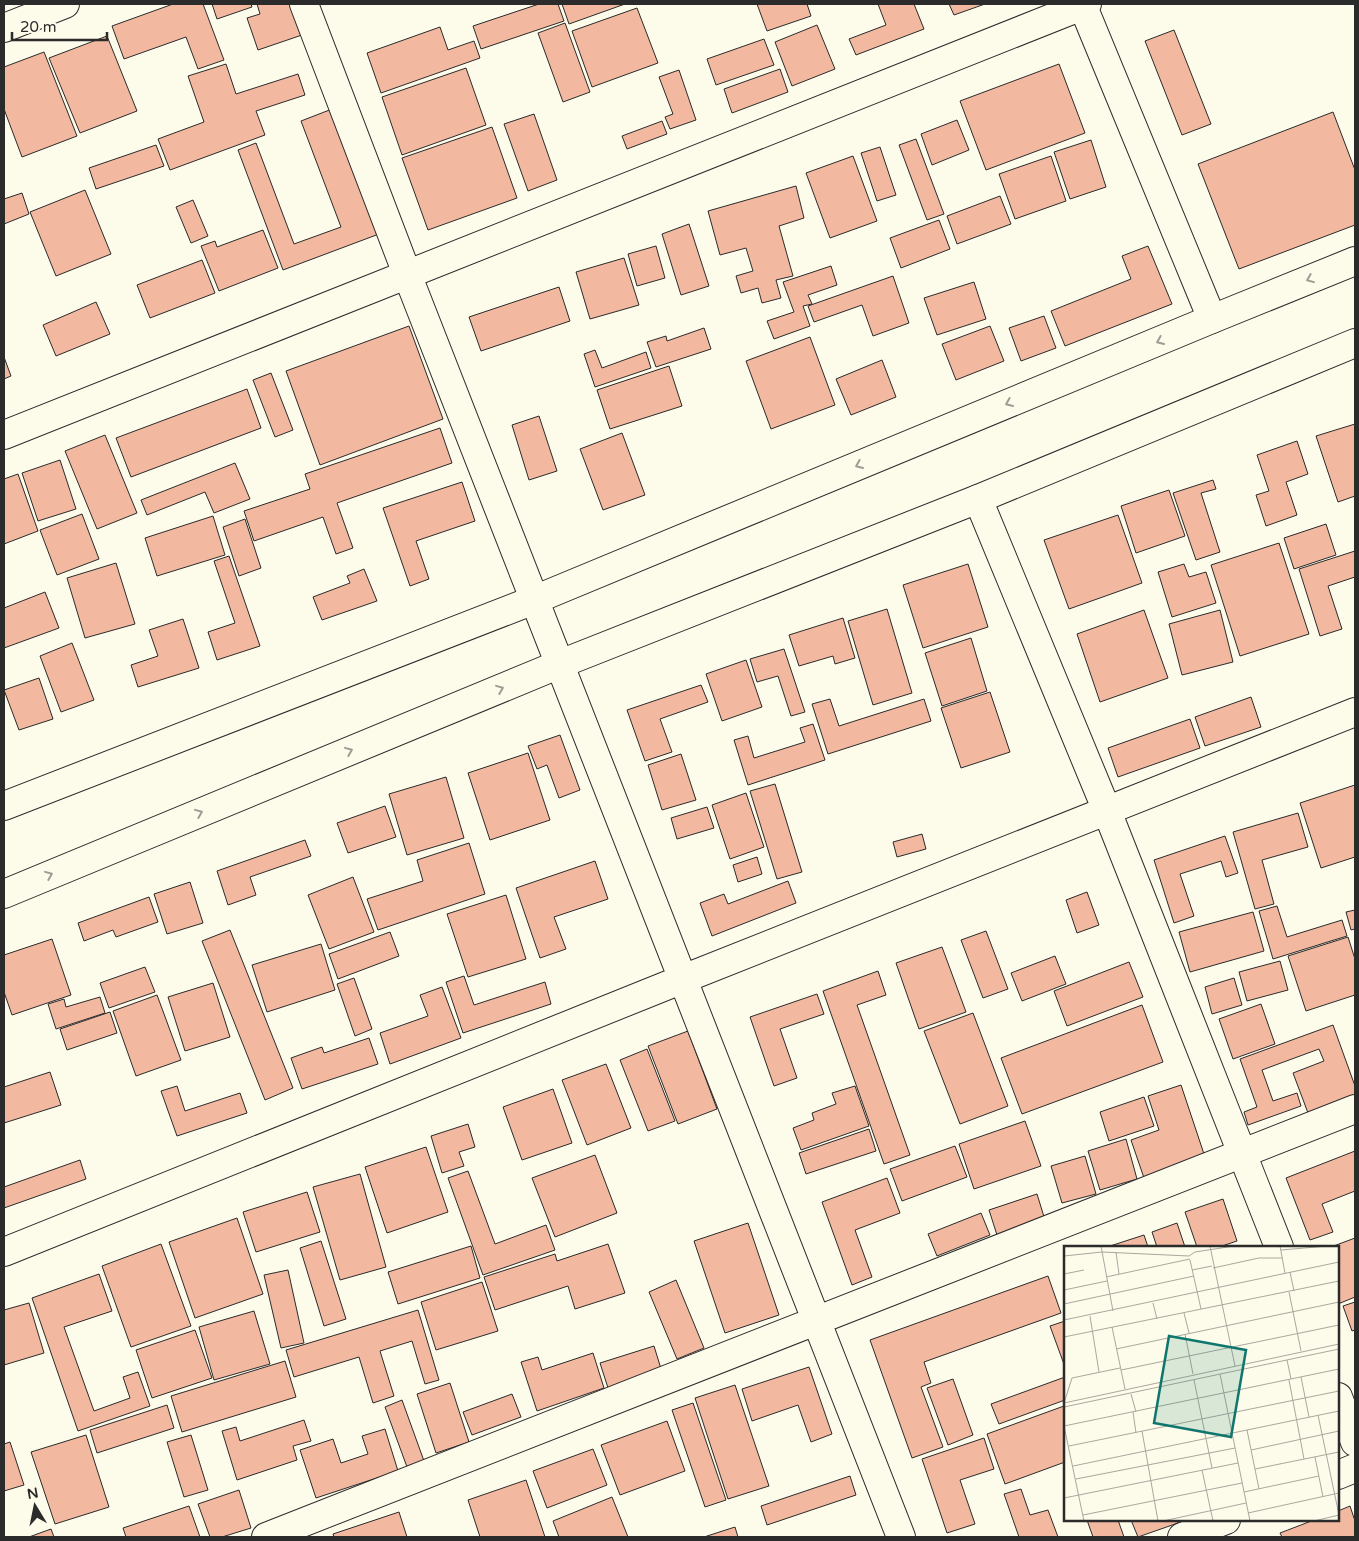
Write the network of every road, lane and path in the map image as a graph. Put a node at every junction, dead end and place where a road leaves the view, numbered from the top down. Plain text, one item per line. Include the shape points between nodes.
1 (64, 4) edge
2 (304, 4) edge
3 (1084, 4) edge
4 (4, 28) edge
5 (1355, 261) edge
6 (407, 274) junction
7 (1212, 319) junction
8 (1355, 343) edge
9 (4, 435) edge
10 (978, 499) junction
11 (534, 600) junction
12 (560, 664) junction
13 (1355, 712) edge
14 (4, 806) edge
15 (1106, 810) junction
16 (4, 894) edge
17 (683, 979) junction
18 (1355, 1109) edge
19 (1242, 1154) junction
20 (1279, 1246) edge
21 (4, 1252) edge
22 (816, 1321) junction
23 (1339, 1400) edge
24 (1355, 1442) edge
25 (1355, 1468) edge
26 (1339, 1475) edge
27 (1223, 1521) edge
28 (266, 1537) edge
29 (901, 1537) edge
30 (1182, 1537) edge

1 - 4 street
2 - 6 street
3 - 6 street
3 - 7 street
5 -> 7 street
6 - 9 street
6 - 11 street
7 -> 11 street
8 - 10 street
10 - 12 street
10 - 15 street
11 - 12 street
11 - 14 street
16 -> 12 street
12 - 17 street
13 - 15 street
15 - 17 street
15 - 19 street
17 - 21 street
17 - 22 street
18 - 19 street
19 - 20 street
19 - 22 street
22 - 28 street
22 - 29 street
23 - 24 street
25 - 26 street
27 - 30 street

